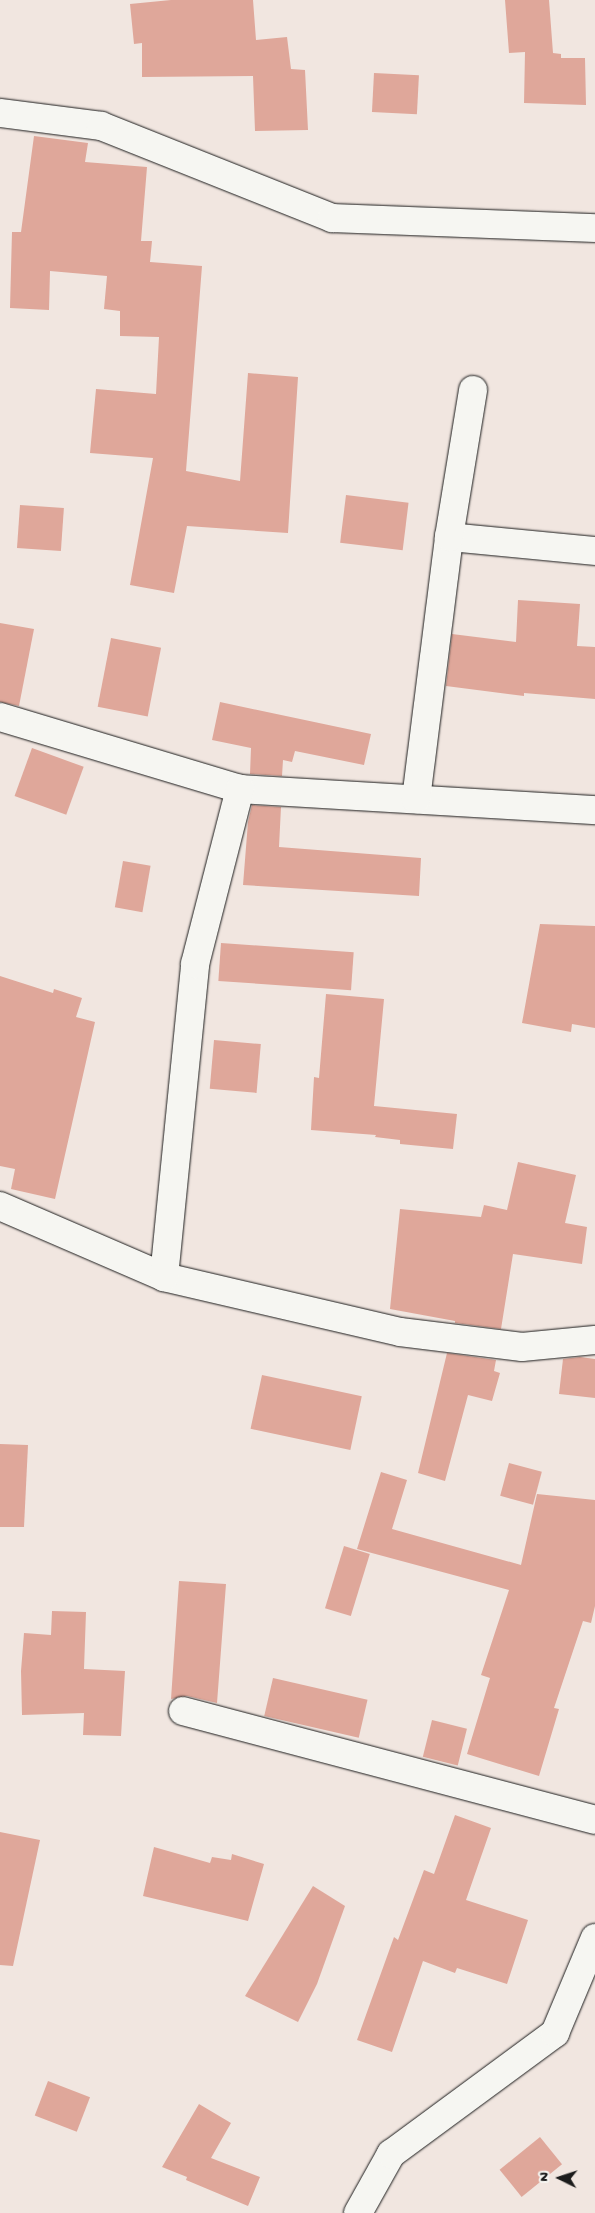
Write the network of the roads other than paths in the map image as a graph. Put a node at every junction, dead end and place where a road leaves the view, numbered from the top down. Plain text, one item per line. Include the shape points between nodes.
1 (0, 113) edge
2 (595, 228) edge
3 (473, 390) dead end
4 (449, 537) junction
5 (595, 551) edge
6 (0, 717) edge
7 (240, 789) junction
8 (416, 799) junction
9 (595, 810) edge
10 (0, 1206) edge
11 (164, 1277) junction
12 (595, 1340) edge
13 (183, 1711) dead end
14 (595, 1820) edge
15 (595, 1938) edge
16 (358, 2213) edge

1 - 2 street via 101,126 332,218
3 - 4 street
4 - 5 street
4 - 8 street
6 - 7 street
7 - 8 street
7 - 11 street via 196,964
8 - 9 street
10 - 11 street
11 - 12 street via 400,1332 522,1347
13 - 14 street
15 - 16 street via 555,2033 391,2154

